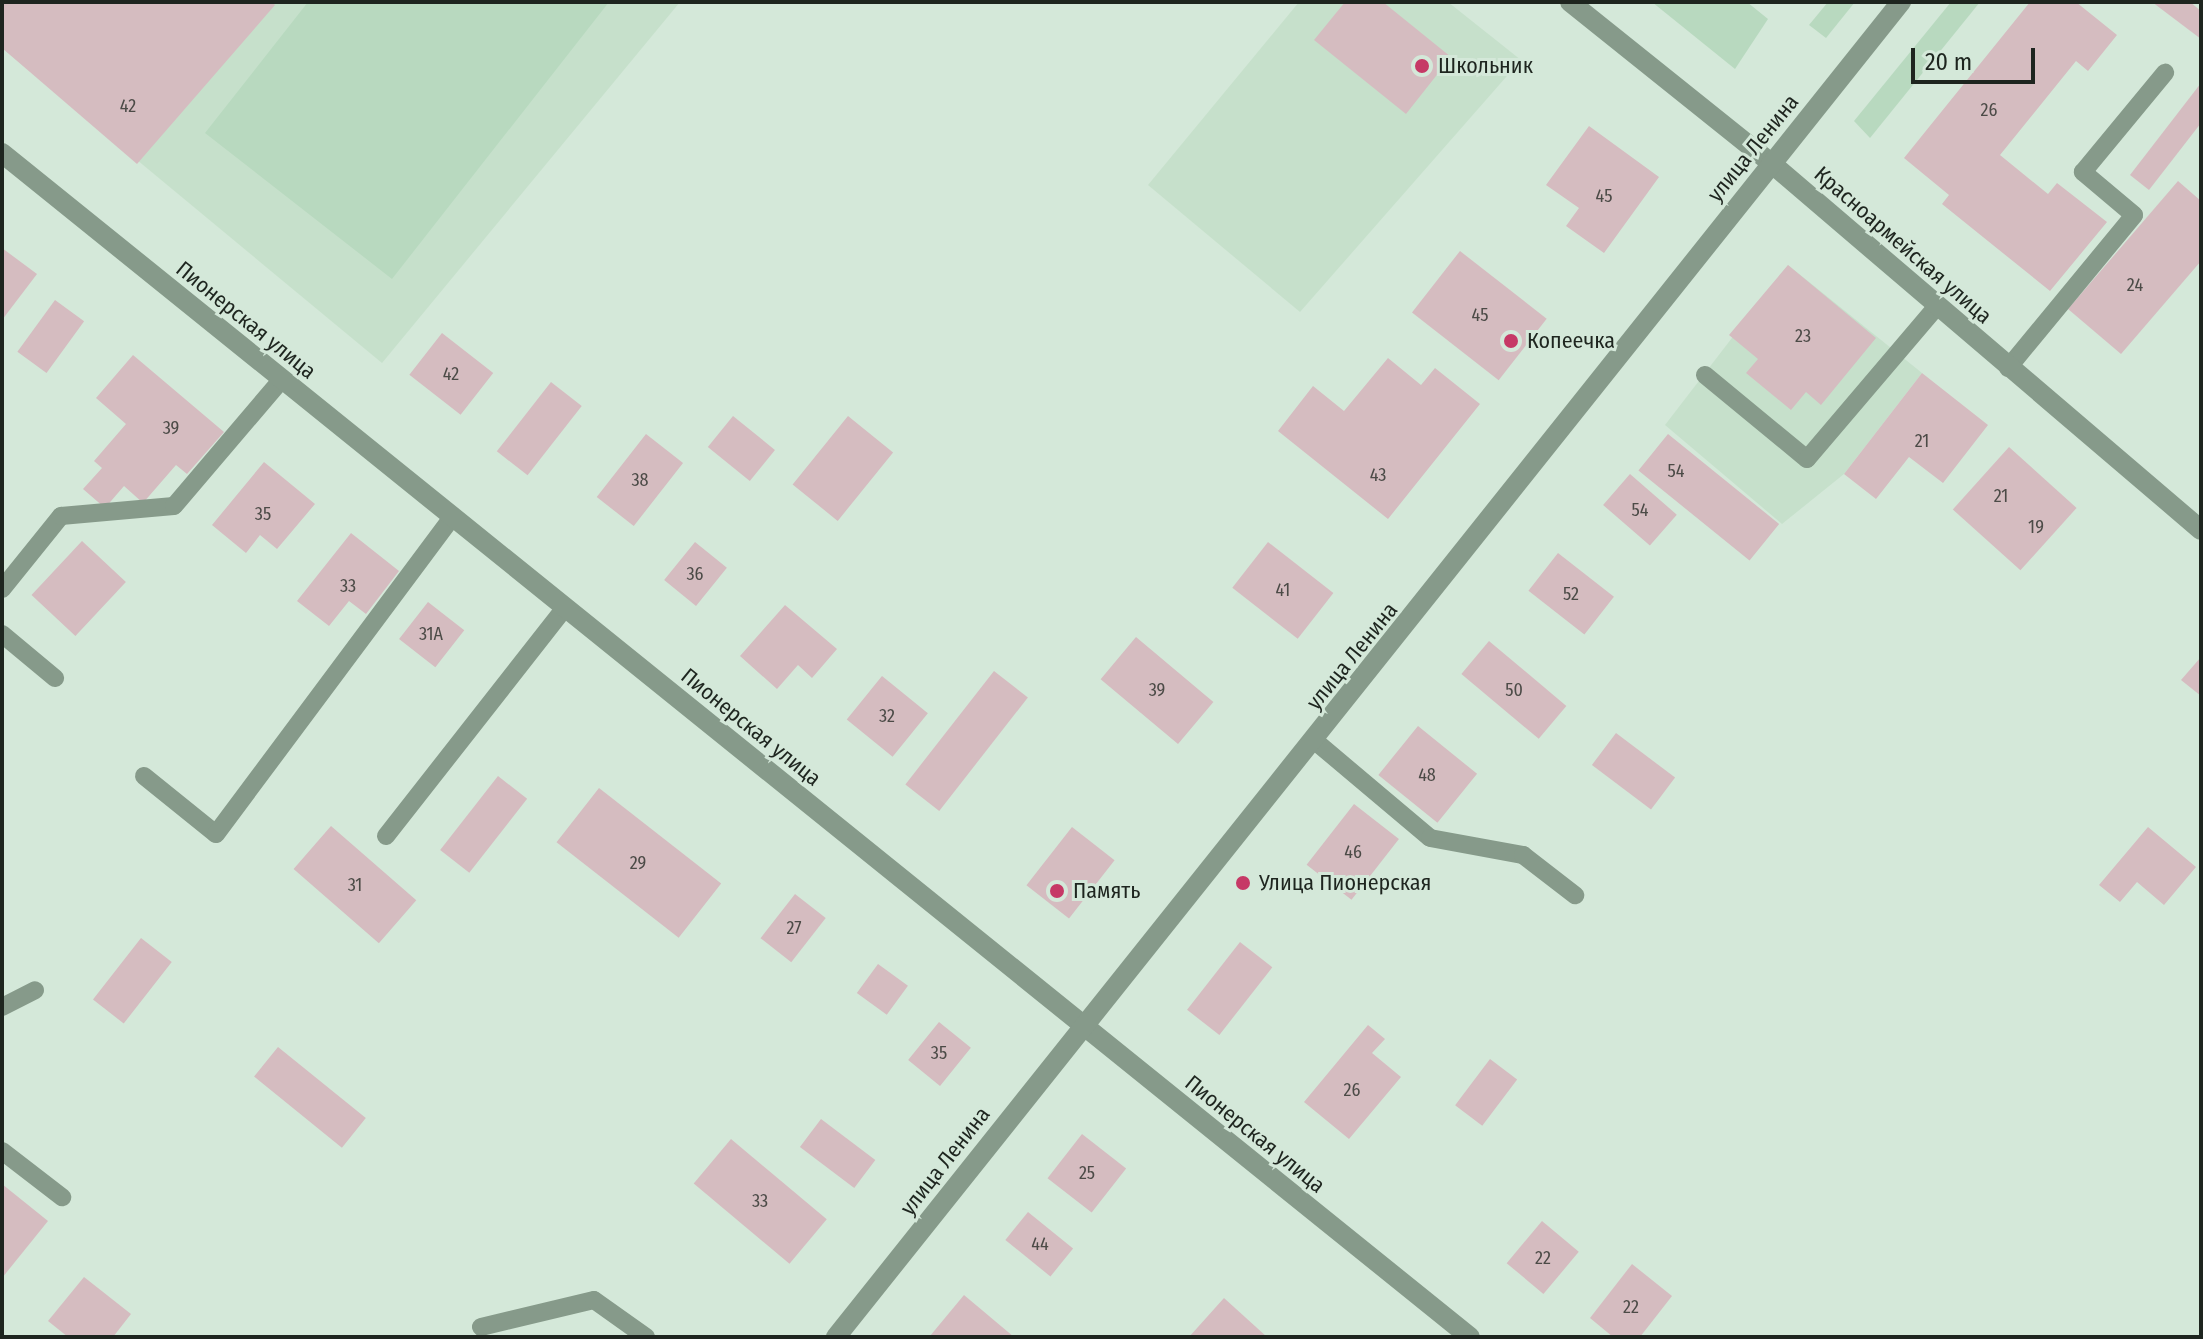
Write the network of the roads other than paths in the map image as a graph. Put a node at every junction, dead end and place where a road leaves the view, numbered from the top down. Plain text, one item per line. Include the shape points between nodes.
1 (1570, 2) edge
2 (1901, 2) edge
3 (2165, 73) dead end
4 (2, 153) edge
5 (1771, 163) junction
6 (1937, 306) junction
7 (2008, 368) junction
8 (1705, 375) dead end
9 (282, 379) junction
10 (452, 517) junction
11 (2201, 530) edge
12 (2, 589) edge
13 (565, 608) junction
14 (2, 634) edge
15 (55, 678) dead end
16 (1315, 741) junction
17 (144, 776) dead end
18 (386, 836) dead end
19 (1575, 895) dead end
20 (35, 990) dead end
21 (2, 1007) edge
22 (1083, 1026) junction
23 (2, 1151) edge
24 (62, 1197) dead end
25 (481, 1327) dead end
26 (646, 1337) edge
27 (836, 1337) edge
28 (1470, 1337) edge

1 - 5 street, Красноармейская улица
2 - 5 street, улица Ленина
3 - 7 lane via 2083,172 2134,215
4 - 9 street, Пионерская улица
5 - 6 street, Красноармейская улица
5 - 16 street, улица Ленина
6 - 7 street, Красноармейская улица
6 - 8 lane via 1807,459
7 - 11 street, Красноармейская улица
9 - 10 street, Пионерская улица
9 - 12 lane via 174,506 61,516
10 - 13 street, Пионерская улица
10 - 17 lane via 216,834
13 - 18 lane
13 - 22 street, Пионерская улица
14 - 15 lane
16 - 19 lane via 1430,838 1523,855
16 - 22 street, улица Ленина
20 - 21 lane
22 - 27 street, улица Ленина
22 - 28 street, Пионерская улица
23 - 24 lane
25 - 26 lane via 594,1300

